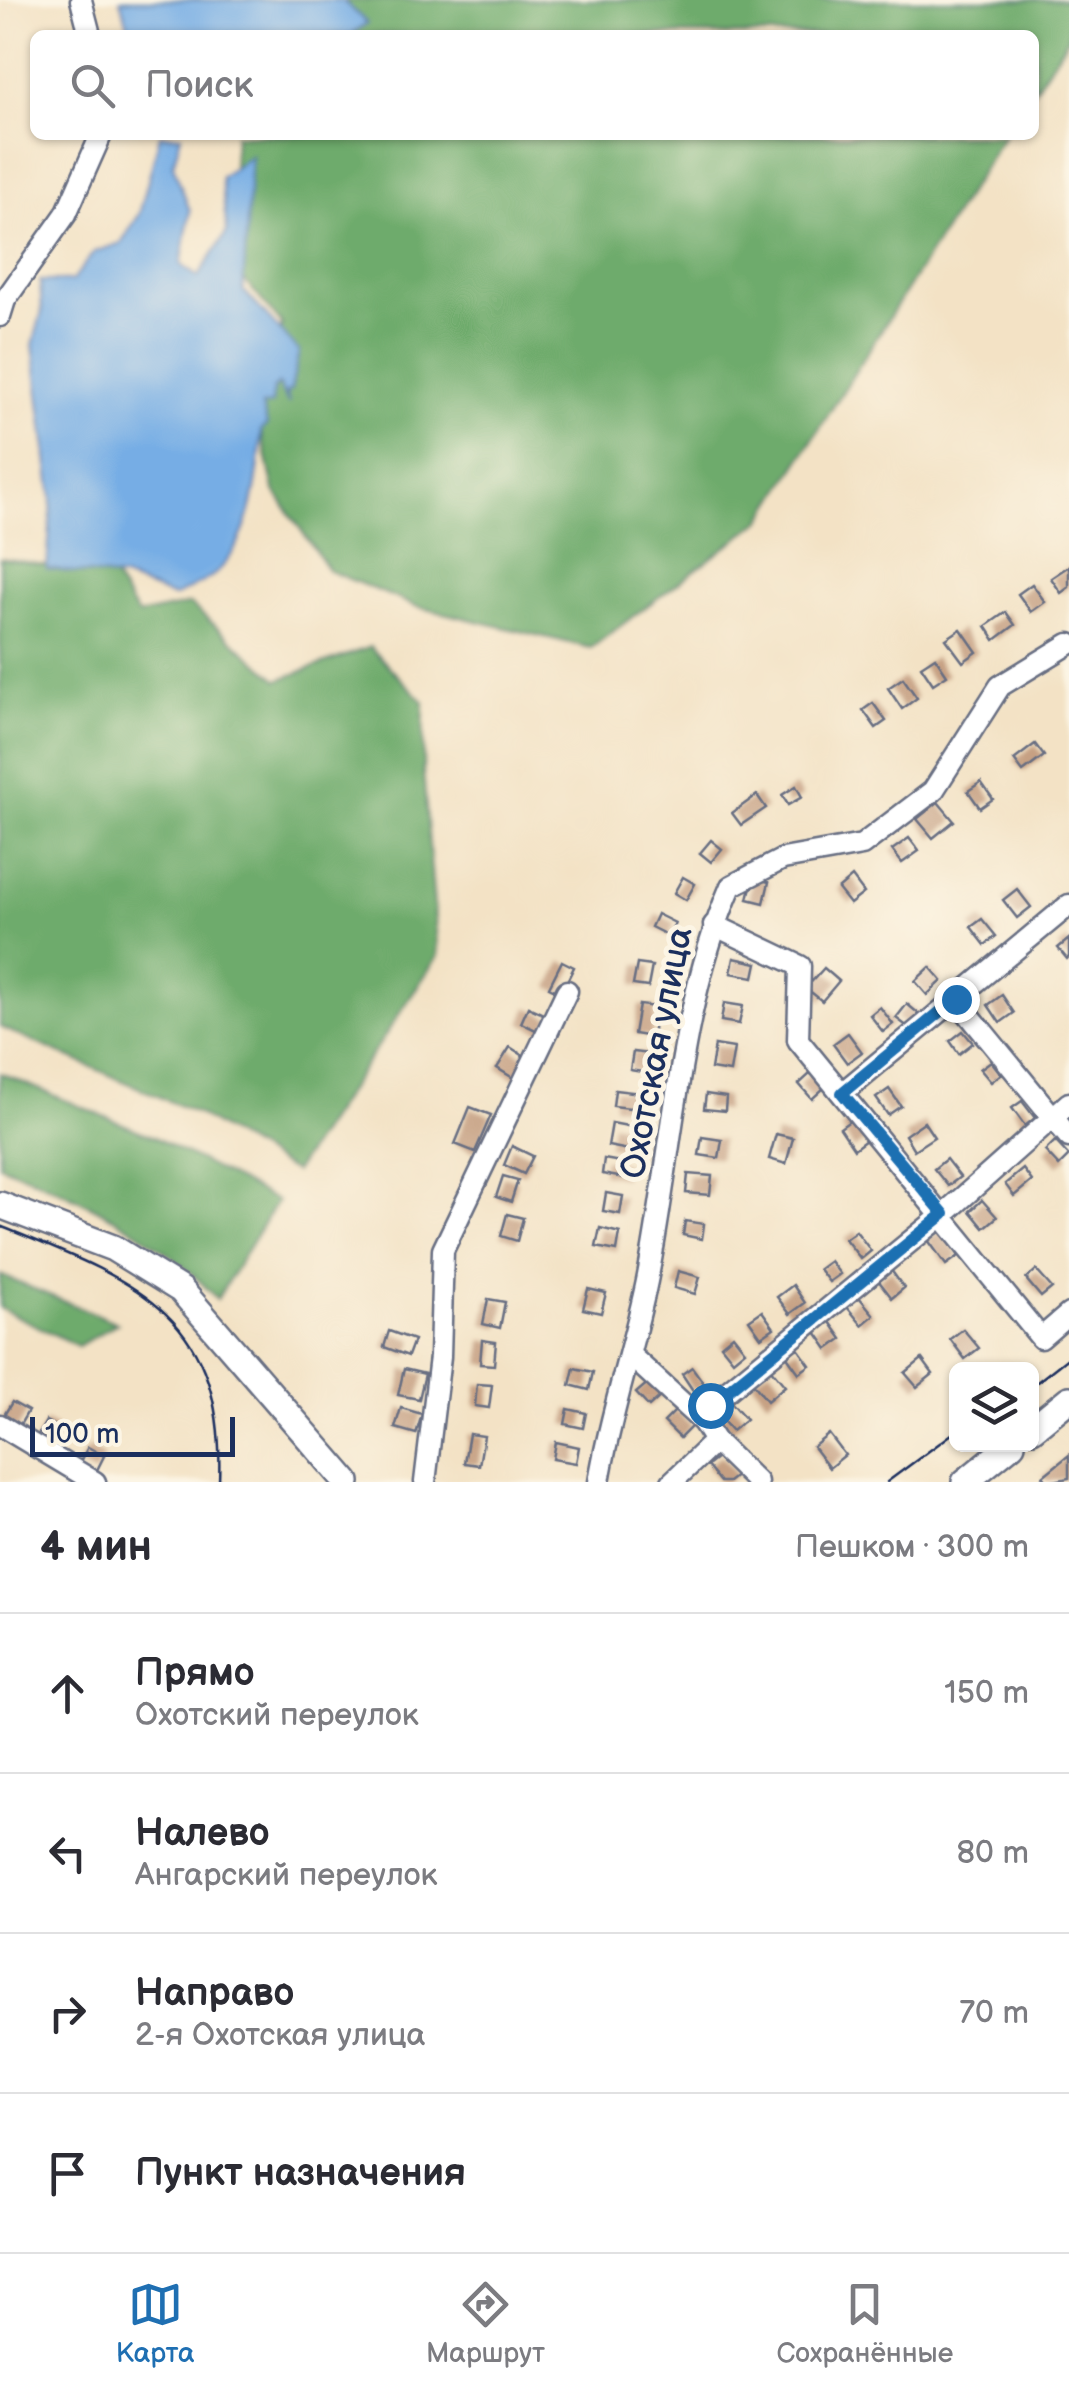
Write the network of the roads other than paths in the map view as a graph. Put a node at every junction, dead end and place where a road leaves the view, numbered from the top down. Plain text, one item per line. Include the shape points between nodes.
1 (82, 0) edge
2 (89, 30) edge
3 (99, 140) edge
4 (0, 316) edge
5 (1069, 644) edge
6 (1067, 911) edge
7 (714, 926) junction
8 (567, 991) dead end
9 (956, 999) junction
10 (842, 1093) junction
11 (1069, 1103) edge
12 (1052, 1117) junction
13 (1069, 1137) edge
14 (0, 1204) edge
15 (944, 1214) junction
16 (1069, 1314) edge
17 (630, 1354) junction
18 (1069, 1399) edge
19 (703, 1422) junction
20 (1039, 1423) edge
21 (0, 1425) edge
22 (716, 1441) junction
23 (1002, 1452) edge
24 (95, 1482) edge
25 (347, 1482) edge
26 (425, 1482) edge
27 (599, 1482) edge
28 (672, 1482) edge
29 (757, 1482) edge
30 (965, 1482) edge

1 - 2 street
3 - 4 street via 66,214
5 - 7 street, Охотская улица via 1000,686 933,791 862,845 784,860 731,886
6 - 9 street
7 - 10 street via 800,966 798,1040
7 - 17 street, Охотская улица
8 - 26 street via 443,1250 440,1358
9 - 10 street
9 - 12 street
10 - 15 street
11 - 12 street
12 - 13 street
12 - 15 street
14 - 25 main road via 113,1248 181,1290
15 - 16 street via 1041,1338
15 - 19 street via 710,1405
17 - 19 street
17 - 27 street, Охотская улица
18 - 20 main road
19 - 22 street
21 - 24 street
22 - 28 street
22 - 29 street
23 - 30 main road

